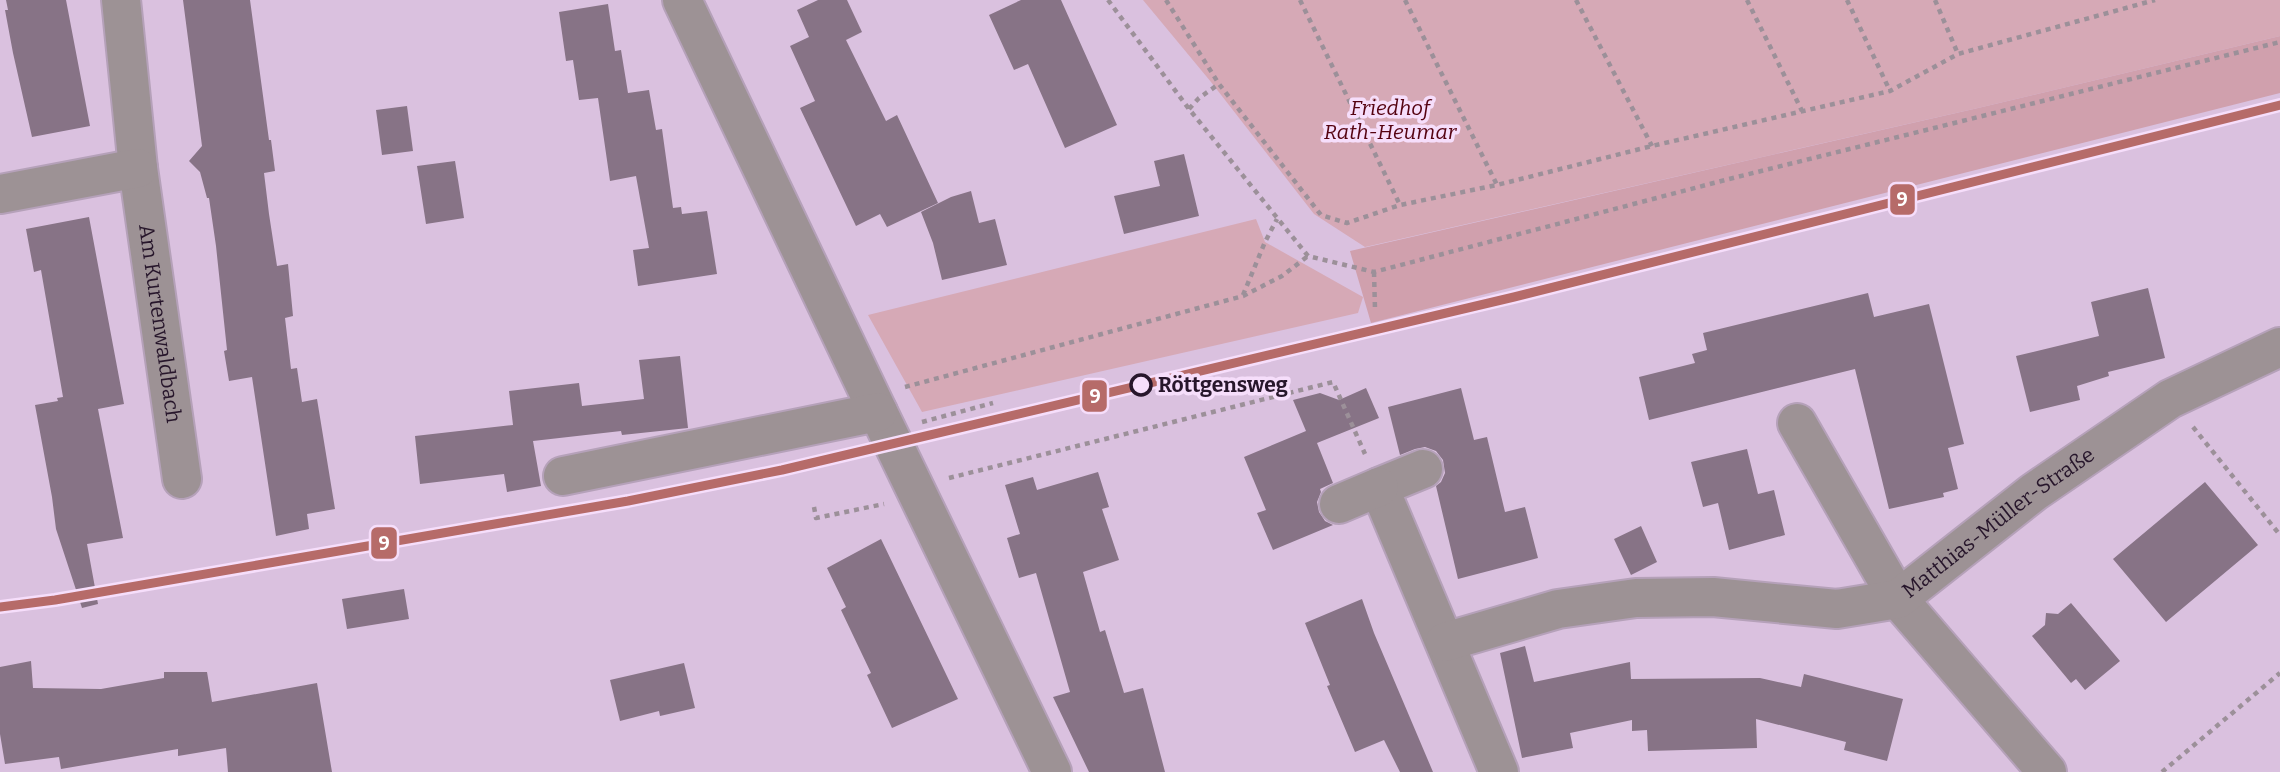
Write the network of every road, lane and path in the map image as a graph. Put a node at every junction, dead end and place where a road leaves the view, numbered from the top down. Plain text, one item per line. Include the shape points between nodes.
1 (121, 0) edge
2 (682, 0) edge
3 (1108, 0) edge
4 (1166, 0) edge
5 (1300, 0) edge
6 (1405, 0) edge
7 (1576, 0) edge
8 (1747, 0) edge
9 (1847, 0) edge
10 (1935, 0) edge
11 (2155, 0) edge
12 (2280, 42) edge
13 (1958, 54) junction
14 (1219, 84) junction
15 (1890, 91) junction
16 (1189, 109) junction
17 (1802, 111) junction
18 (1652, 146) junction
19 (138, 168) junction
20 (1497, 185) junction
21 (0, 194) edge
22 (1400, 205) junction
23 (1277, 219) junction
24 (1308, 256) junction
25 (1374, 272) junction
26 (1243, 296) junction
27 (1375, 309) dead end
28 (2280, 347) edge
29 (2170, 400) junction
30 (993, 403) dead end
31 (878, 413) junction
32 (1797, 423) dead end
33 (1423, 469) dead end
34 (563, 476) dead end
35 (182, 479) dead end
36 (1380, 487) junction
37 (916, 491) junction
38 (1339, 504) dead end
39 (814, 507) dead end
40 (2280, 535) edge
41 (1898, 599) junction
42 (1445, 642) junction
43 (2280, 673) edge
44 (1052, 772) edge
45 (1499, 772) edge
46 (2047, 772) edge
47 (2162, 772) edge

1 - 19 street, Am Kurtenwaldbach
2 - 31 street
3 - 16 path
4 - 14 path
5 - 22 path
6 - 20 path
7 - 18 path
8 - 17 path
9 - 15 path
10 - 13 path
11 - 13 path
12 - 25 path
13 - 15 path
14 - 16 path
14 - 22 path via 1321,215 1347,223
15 - 17 path
16 - 23 path
17 - 18 path
18 - 20 path
19 - 21 street
19 - 35 street, Am Kurtenwaldbach
20 - 22 path
23 - 24 path
23 - 26 path
24 - 25 path
24 - 26 path
25 - 27 path
26 - 31 path
28 - 29 street, Matthias-Müller-Straße
29 - 40 path
29 - 41 street, Matthias-Müller-Straße via 2034,492
30 - 31 path
31 - 34 street
31 - 37 street
32 - 41 street
33 - 36 street
36 - 37 path via 1333,382
36 - 38 street
36 - 42 street
37 - 39 path via 816,518
37 - 44 street
41 - 42 street, Matthias-Müller-Straße via 1837,609 1713,597 1636,598 1558,609
41 - 46 street
42 - 45 street
43 - 47 path

